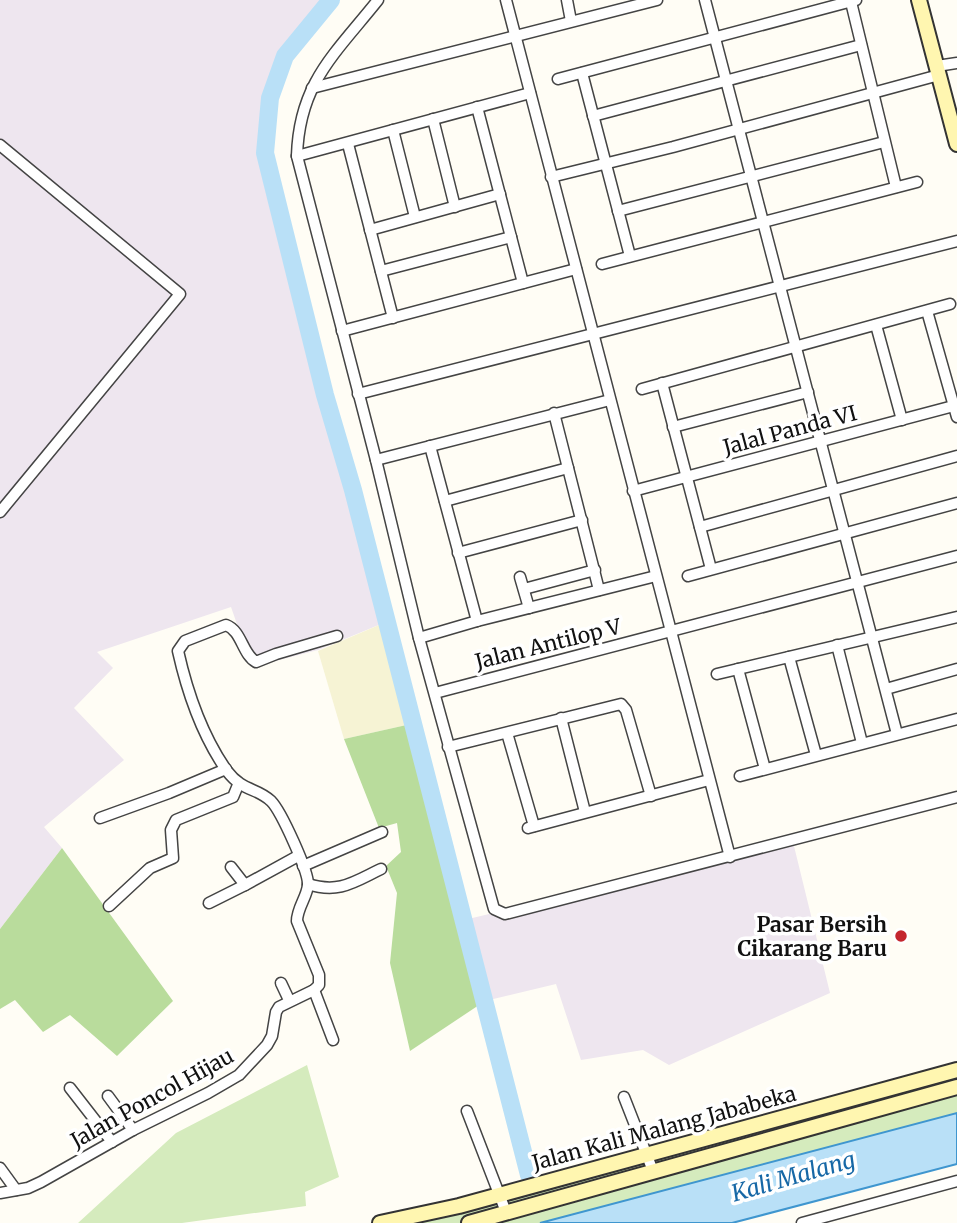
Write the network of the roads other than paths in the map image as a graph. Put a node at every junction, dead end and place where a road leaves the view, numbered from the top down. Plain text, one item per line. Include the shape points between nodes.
1 (378, 0) edge
2 (506, 0) edge
3 (567, 0) edge
4 (657, 0) edge
5 (705, 0) edge
6 (919, 0) edge
7 (854, 1) edge
8 (572, 21) junction
9 (516, 37) junction
10 (715, 37) junction
11 (861, 45) junction
12 (957, 63) edge
13 (938, 70) junction
14 (582, 73) junction
15 (558, 79) dead end
16 (726, 80) junction
17 (312, 88) junction
18 (873, 92) junction
19 (530, 93) junction
20 (477, 107) junction
21 (593, 116) junction
22 (433, 119) junction
23 (738, 128) junction
24 (393, 131) junction
25 (884, 142) junction
26 (348, 144) junction
27 (957, 144) edge
28 (0, 145) edge
29 (297, 156) junction
30 (606, 163) junction
31 (551, 177) junction
32 (751, 177) junction
33 (917, 182) dead end
34 (896, 187) junction
35 (500, 194) junction
36 (455, 207) junction
37 (618, 211) junction
38 (415, 217) junction
39 (763, 221) junction
40 (370, 230) junction
41 (511, 237) junction
42 (957, 242) edge
43 (630, 256) junction
44 (602, 264) dead end
45 (576, 270) junction
46 (381, 271) junction
47 (523, 284) junction
48 (780, 286) junction
49 (950, 304) dead end
50 (927, 311) junction
51 (393, 318) junction
52 (876, 325) junction
53 (342, 331) junction
54 (595, 335) junction
55 (796, 347) junction
56 (662, 383) junction
57 (642, 389) dead end
58 (808, 392) junction
59 (358, 394) junction
60 (610, 400) junction
61 (956, 410) edge
62 (554, 414) junction
63 (902, 420) junction
64 (673, 427) junction
65 (821, 442) junction
66 (430, 446) junction
67 (957, 456) edge
68 (376, 460) junction
69 (568, 468) junction
70 (687, 477) junction
71 (833, 489) junction
72 (634, 491) junction
73 (445, 501) junction
74 (957, 503) edge
75 (0, 512) edge
76 (582, 520) junction
77 (700, 527) junction
78 (844, 532) junction
79 (458, 552) junction
80 (957, 556) edge
81 (711, 569) junction
82 (594, 570) junction
83 (656, 576) junction
84 (688, 576) dead end
85 (520, 577) dead end
86 (858, 582) junction
87 (524, 589) junction
88 (599, 590) junction
89 (529, 608) junction
90 (957, 617) edge
91 (477, 621) junction
92 (670, 633) junction
93 (337, 636) dead end
94 (872, 637) junction
95 (419, 638) junction
96 (837, 645) junction
97 (789, 657) junction
98 (738, 669) junction
99 (957, 669) edge
100 (717, 674) dead end
101 (886, 689) junction
102 (435, 693) junction
103 (561, 718) junction
104 (957, 719) edge
105 (507, 733) junction
106 (897, 734) junction
107 (862, 743) junction
108 (448, 747) junction
109 (816, 755) junction
110 (226, 769) junction
111 (765, 769) junction
112 (740, 776) dead end
113 (709, 780) junction
114 (238, 785) junction
115 (651, 796) junction
116 (957, 797) edge
117 (584, 812) junction
118 (100, 818) dead end
119 (382, 832) dead end
120 (730, 857) junction
121 (301, 861) junction
122 (231, 867) dead end
123 (381, 869) dead end
124 (308, 884) junction
125 (245, 885) junction
126 (209, 903) dead end
127 (109, 906) dead end
128 (281, 983) dead end
129 (314, 990) junction
130 (289, 1000) junction
131 (333, 1040) dead end
132 (957, 1070) edge
133 (957, 1087) edge
134 (70, 1088) dead end
135 (108, 1096) dead end
136 (624, 1097) dead end
137 (467, 1111) dead end
138 (133, 1130) junction
139 (112, 1142) junction
140 (646, 1154) junction
141 (0, 1168) edge
142 (653, 1171) junction
143 (957, 1181) edge
144 (16, 1190) junction
145 (0, 1193) edge
146 (505, 1193) junction
147 (512, 1210) junction
148 (380, 1223) edge
149 (469, 1223) edge
150 (802, 1223) edge

1 - 17 street via 324,66
2 - 9 street
3 - 8 street
4 - 8 street
5 - 10 street
6 - 13 main road
7 - 10 street
7 - 11 street
8 - 9 street
9 - 17 street
9 - 19 street
10 - 14 street
10 - 16 street
11 - 16 street
11 - 18 street
12 - 13 street
13 - 18 street
13 - 27 main road
14 - 15 street
14 - 21 street
16 - 21 street
16 - 23 street
17 - 29 street via 300,117
18 - 23 street
18 - 25 street
19 - 20 street
19 - 31 street
20 - 22 street
20 - 35 street
21 - 30 street
22 - 24 street
22 - 36 street
23 - 30 street
23 - 32 street
24 - 26 street
24 - 38 street
25 - 32 street
25 - 34 street
26 - 29 street
26 - 40 street
28 - 75 street via 180,295
29 - 53 street
30 - 31 street
30 - 37 street
31 - 45 street
32 - 37 street
32 - 39 street
33 - 34 street
34 - 39 street
35 - 36 street
35 - 41 street
36 - 38 street
37 - 43 street
38 - 40 street
39 - 43 street
39 - 48 street
40 - 46 street
41 - 46 street
41 - 47 street
42 - 48 street
43 - 44 street
45 - 47 street
45 - 54 street
46 - 51 street
47 - 51 street
48 - 54 street
48 - 55 street
49 - 50 street
50 - 52 street
50 - 61 street
51 - 53 street
52 - 55 street
52 - 63 street
53 - 59 street
54 - 59 street
54 - 60 street
55 - 56 street
55 - 58 street
56 - 57 street
56 - 64 street
58 - 64 street
58 - 65 street
59 - 68 street
60 - 62 street
60 - 72 street
61 - 63 street, Jalal Panda VI
62 - 66 street
62 - 69 street
63 - 65 street, Jalal Panda VI
64 - 70 street
65 - 70 street, Jalal Panda VI
65 - 71 street
66 - 68 street
66 - 73 street
67 - 71 street
68 - 95 street
69 - 73 street
69 - 76 street
70 - 72 street, Jalal Panda VI
70 - 77 street
71 - 77 street
71 - 78 street
72 - 83 street
73 - 79 street
74 - 78 street
76 - 79 street
76 - 82 street
77 - 81 street
78 - 81 street
78 - 86 street
79 - 91 street
80 - 86 street, Jalan Antilop V
81 - 84 street
82 - 87 street
82 - 88 street
83 - 88 street
83 - 92 street
85 - 87 street
86 - 92 street, Jalan Antilop V
86 - 94 street
87 - 89 street
88 - 89 street
89 - 91 street
90 - 94 street
91 - 95 street
92 - 102 street, Jalan Antilop V
92 - 113 street
93 - 110 street via 256,662 226,625 185,641 179,648 201,719
94 - 96 street
94 - 101 street
95 - 102 street
96 - 97 street
96 - 107 street
97 - 98 street
97 - 109 street
98 - 100 street
98 - 111 street
99 - 101 street
101 - 106 street
102 - 108 street
103 - 105 street
103 - 115 street via 617,703 624,706
103 - 117 street
104 - 106 street
105 - 108 street
105 - 117 street via 531,827
106 - 107 street
107 - 109 street
108 - 120 street via 492,905 500,913
109 - 111 street
110 - 114 street
110 - 118 street
111 - 112 street
113 - 115 street
113 - 120 street
114 - 121 street via 272,803
114 - 127 street via 233,797 176,820 171,830 173,858 150,868
115 - 117 street
116 - 120 street
119 - 121 street
121 - 124 street
121 - 125 street
122 - 125 street
123 - 124 street via 335,889
124 - 129 street via 297,921 319,975
125 - 126 street
128 - 130 street
129 - 130 street
129 - 131 street
130 - 138 street, Jalan Poncol Hijau via 276,1012 267,1045 239,1075
132 - 140 main road, Jalan Kali Malang Jababeka
133 - 142 main road, Jalan Kali Malang Jababeka
134 - 139 street
135 - 138 street
136 - 140 street
137 - 146 street
138 - 139 street, Jalan Poncol Hijau
139 - 144 street, Jalan Poncol Hijau via 41,1182
140 - 142 street
140 - 146 main road, Jalan Kali Malang Jababeka
141 - 144 street
142 - 147 main road, Jalan Kali Malang Jababeka
143 - 150 street
144 - 145 street, Jalan Poncol Hijau
146 - 147 street
146 - 148 main road, Jalan Kali Malang Jababeka
147 - 149 main road, Jalan Kali Malang Jababeka

